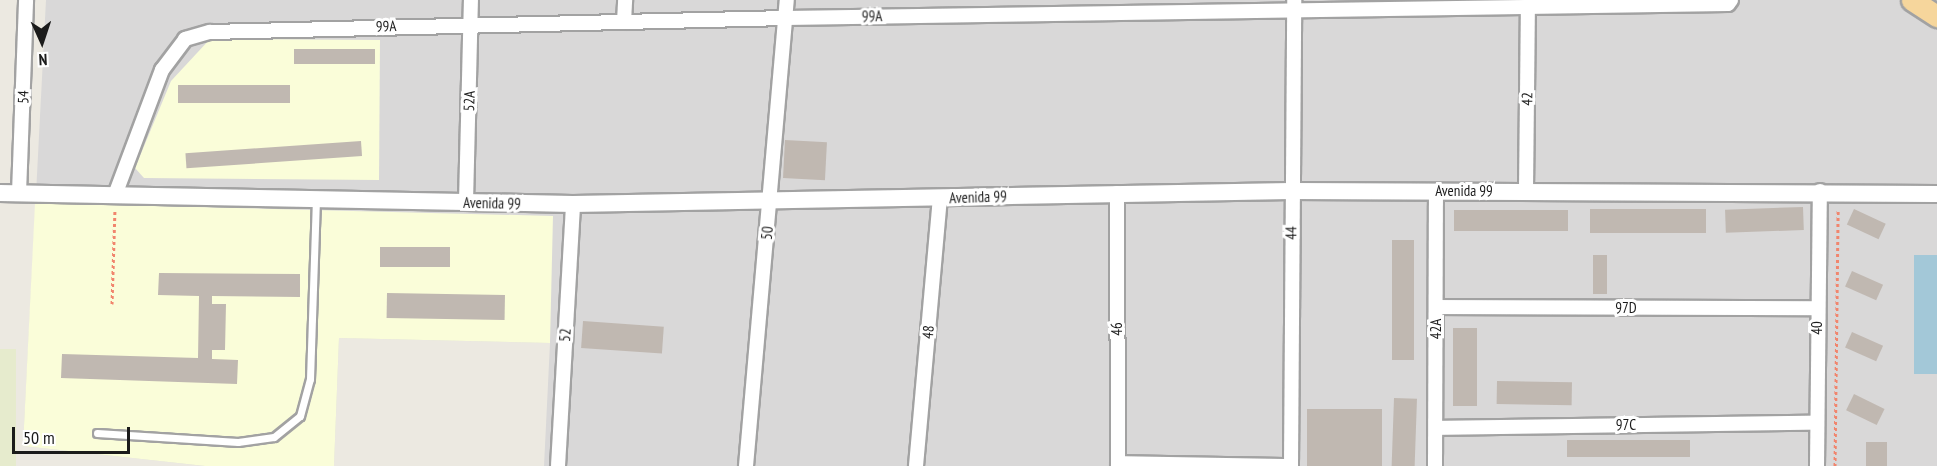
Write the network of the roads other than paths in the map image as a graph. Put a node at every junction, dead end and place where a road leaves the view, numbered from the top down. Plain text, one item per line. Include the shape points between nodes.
1 (26, 0) edge
2 (471, 0) edge
3 (625, 0) edge
4 (787, 0) edge
5 (1731, 0) edge
6 (1912, 0) edge
7 (1411, 4) edge
8 (1294, 5) edge
9 (1528, 7) junction
10 (1937, 16) edge
11 (785, 18) junction
12 (624, 22) junction
13 (471, 24) junction
14 (1526, 190) junction
15 (1820, 190) junction
16 (1291, 191) junction
17 (1436, 191) junction
18 (0, 193) edge
19 (1117, 193) junction
20 (19, 194) junction
21 (1937, 194) edge
22 (115, 195) junction
23 (940, 198) junction
24 (316, 199) junction
25 (770, 200) junction
26 (465, 202) junction
27 (573, 204) junction
28 (1436, 307) junction
29 (1817, 308) junction
30 (1817, 423) junction
31 (1436, 428) junction
32 (97, 433) dead end
33 (1118, 465) edge
34 (558, 466) edge
35 (746, 466) edge
36 (916, 466) edge
37 (1291, 466) edge
38 (1435, 466) edge
39 (1817, 466) edge

1 - 20 street, 54
2 - 13 street, 52A
3 - 12 street
4 - 11 street, 50
5 - 9 street, 99A via 1728,4
6 - 10 main road
7 - 8 street, 99A
7 - 9 street, 99A
8 - 11 street, 99A
8 - 16 street, 44
9 - 14 street, 42
11 - 12 street, 99A
11 - 25 street, 50
12 - 13 street, 99A
13 - 22 street, 99A via 210,32 185,39 162,70
13 - 26 street, 52A
14 - 15 street, Avenida 99
14 - 17 street, Avenida 99
15 - 21 street, Avenida 99
15 - 29 street, 40
16 - 17 street, Avenida 99
16 - 19 street, Avenida 99
16 - 37 street, 44
17 - 28 street, 42A
18 - 20 street, Avenida 99
19 - 23 street, Avenida 99
19 - 33 street, 46
20 - 22 street, Avenida 99
22 - 24 street, Avenida 99
23 - 25 street, Avenida 99
23 - 36 street, 48
24 - 26 street, Avenida 99
24 - 32 lane via 310,379 300,416 274,437 238,442
25 - 27 street, Avenida 99
25 - 35 street, 50
26 - 27 street, Avenida 99
27 - 34 street, 52
28 - 29 street, 97D
28 - 31 street, 42A
29 - 30 street, 40
30 - 31 street, 97C
30 - 39 street, 40
31 - 38 street, 42A
33 - 37 street

